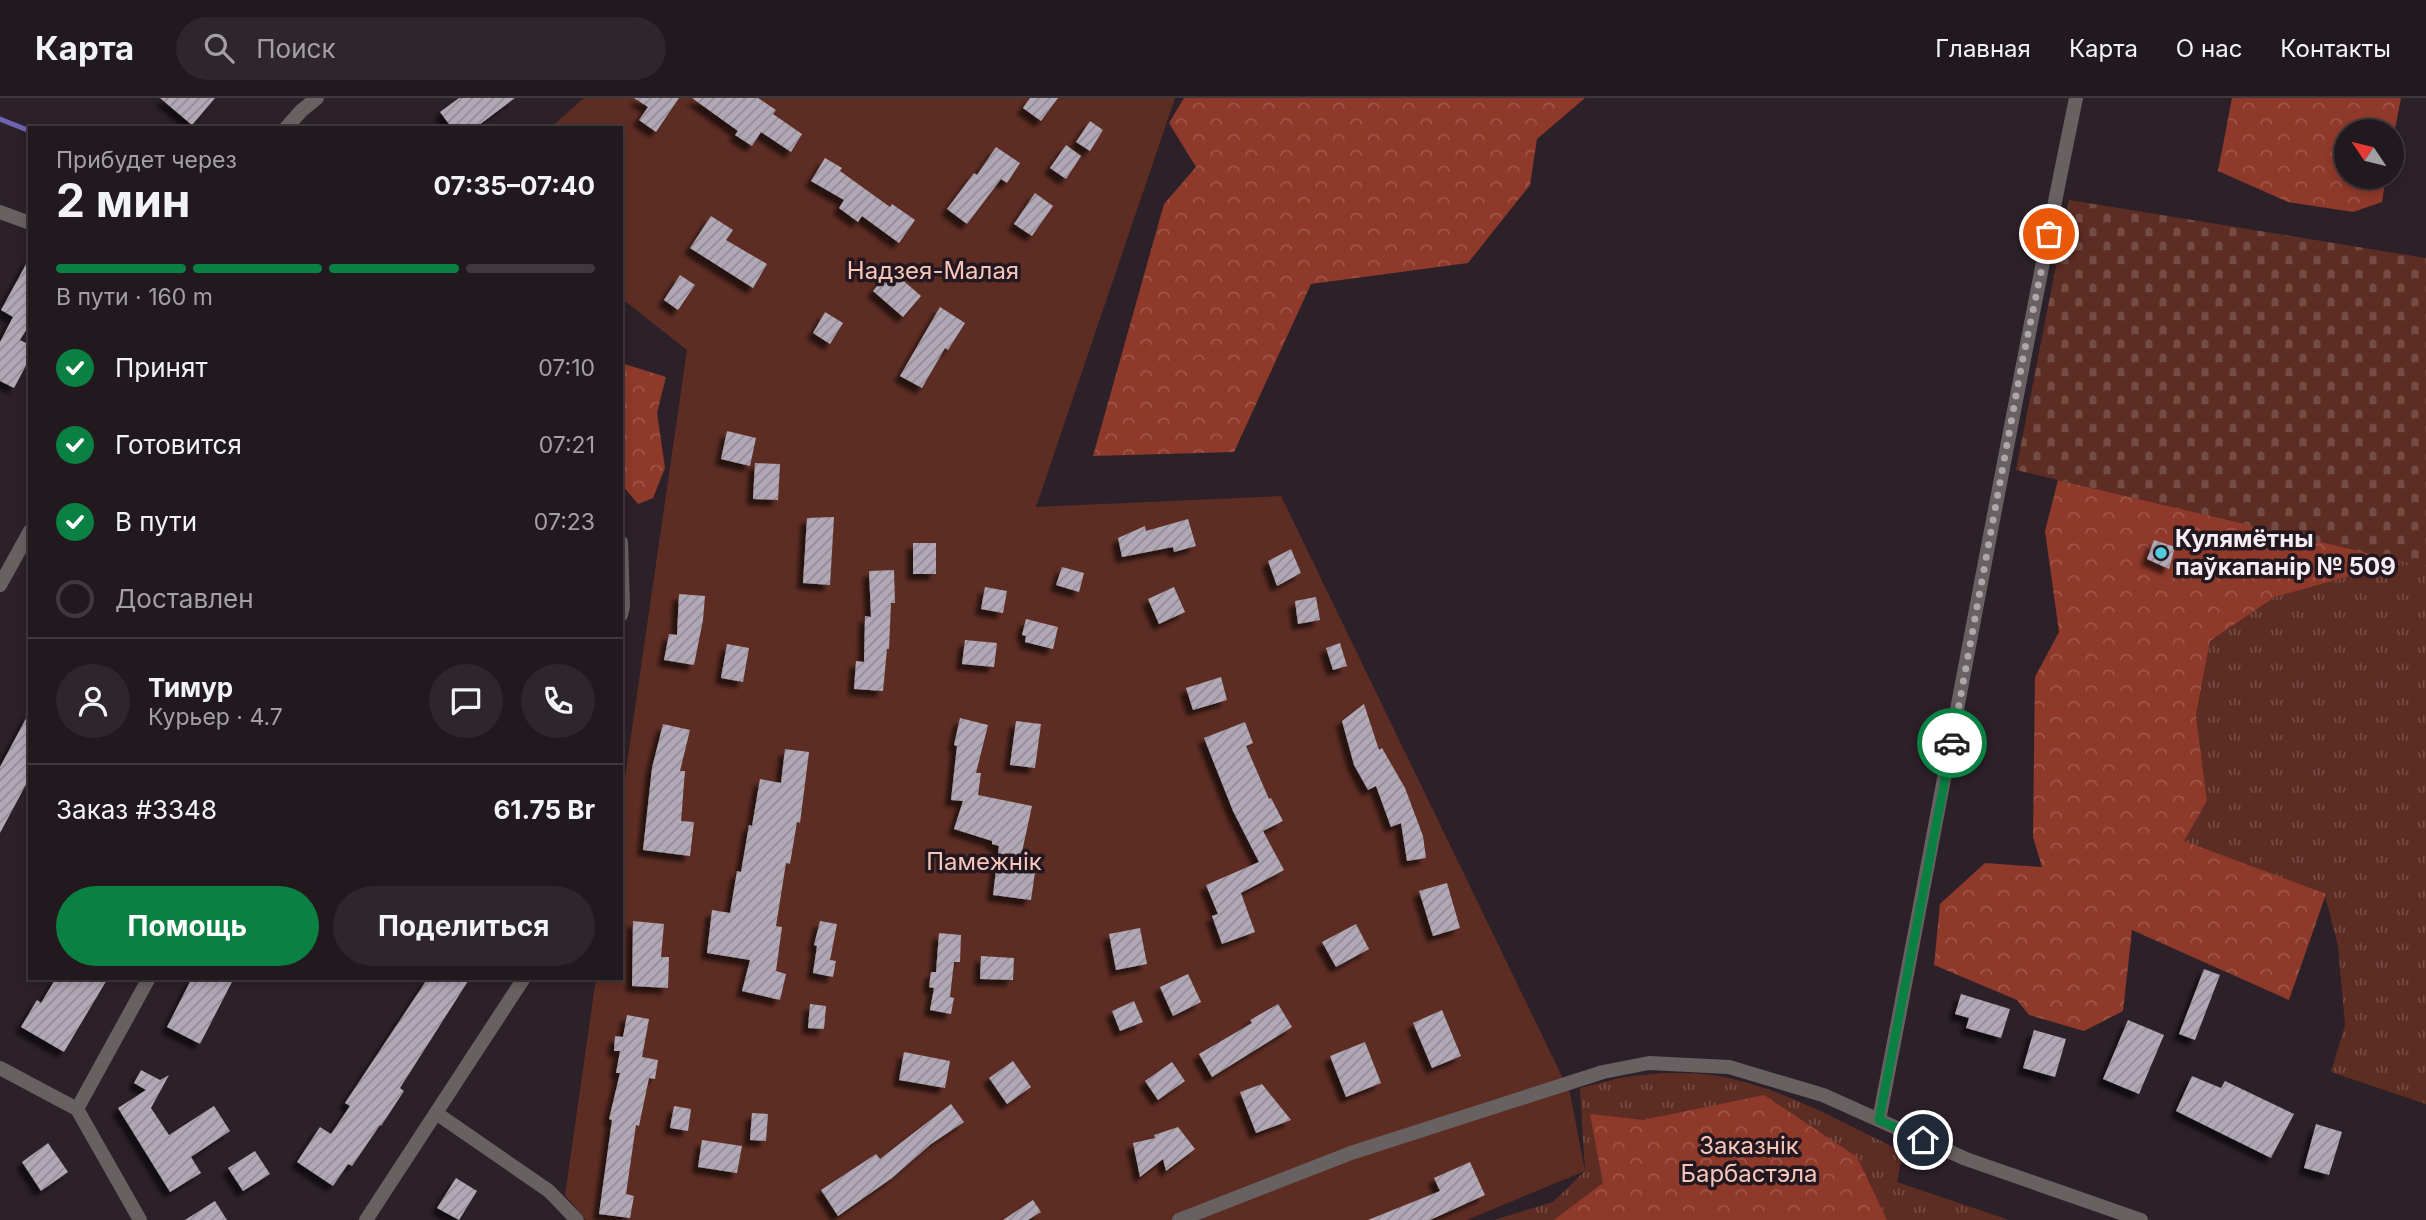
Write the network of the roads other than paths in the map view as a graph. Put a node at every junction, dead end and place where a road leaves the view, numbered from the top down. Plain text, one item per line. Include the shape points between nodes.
1 (317, 98) edge
2 (2077, 98) edge
3 (288, 126) edge
4 (0, 212) edge
5 (28, 222) edge
6 (28, 535) edge
7 (0, 585) edge
8 (148, 980) edge
9 (523, 980) edge
10 (0, 1068) edge
11 (77, 1109) junction
12 (436, 1113) junction
13 (1879, 1120) junction
14 (140, 1220) edge
15 (366, 1220) edge
16 (577, 1220) edge
17 (1180, 1220) edge
18 (2141, 1220) edge

1 - 3 street
2 - 13 street via 2022,363
4 - 5 street
6 - 7 street
8 - 11 street
9 - 12 street
10 - 11 street
11 - 14 street
12 - 15 street
12 - 16 street via 549,1191
13 - 17 street via 1823,1095 1729,1067 1649,1063 1602,1072 1351,1153
13 - 18 street via 1966,1159

